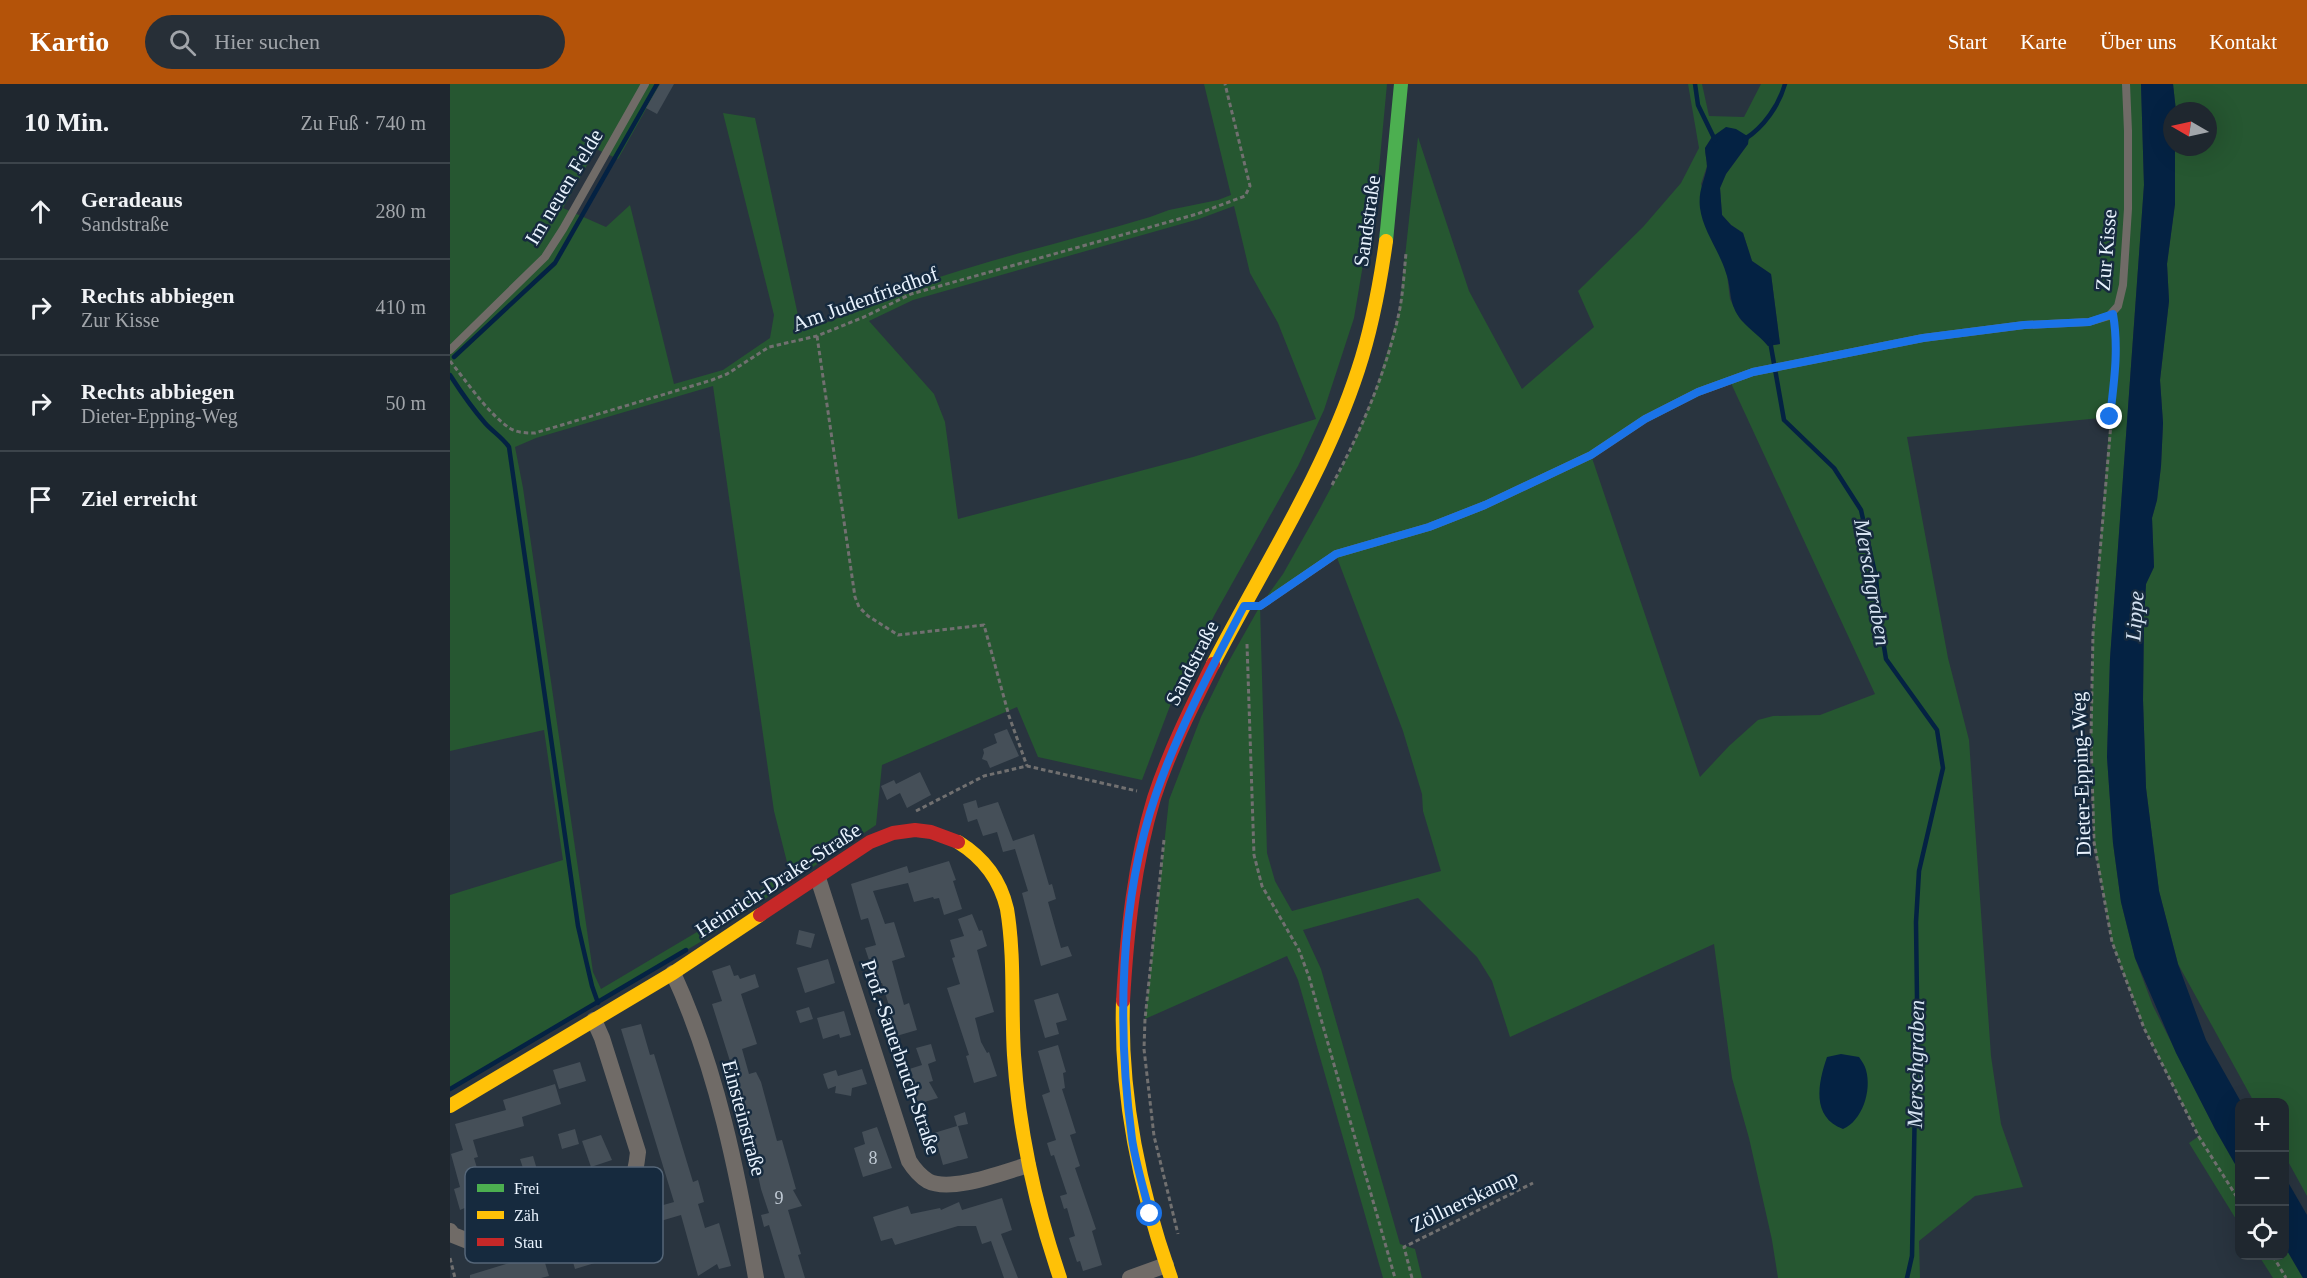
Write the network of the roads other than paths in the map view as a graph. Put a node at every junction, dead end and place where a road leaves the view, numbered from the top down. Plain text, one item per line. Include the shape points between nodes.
1 (645, 84) edge
2 (1401, 84) edge
3 (2126, 84) edge
4 (450, 350) edge
5 (1244, 606) junction
6 (818, 878) junction
7 (673, 973) junction
8 (594, 1020) junction
9 (450, 1106) edge
10 (1028, 1166) junction
11 (636, 1167) edge
12 (450, 1231) edge
13 (465, 1239) edge
14 (1168, 1272) edge
15 (756, 1278) edge
16 (1060, 1278) edge
17 (1130, 1278) edge

1 - 4 lane, Im neuen Felde via 545,257
2 - 5 main road, Sandstraße via 1386,245 1375,309 1357,371 1330,439
3 - 5 lane, Zur Kisse via 2128,209 2122,296 2113,314 2089,322 2024,325 1923,338 1753,372 1698,392 1645,419 1591,455 1485,505 1429,527 1336,554 1260,606
5 - 14 main road, Sandstraße via 1204,680 1155,795 1131,901 1123,1052 1133,1142
6 - 7 main road, Heinrich-Drake-Straße
6 - 10 street, Prof.-Sauerbruch-Straße via 909,1161 916,1171 929,1181 953,1185
6 - 10 main road, Heinrich-Drake-Straße via 870,842 901,831 950,838 986,863 1001,887 1009,914 1018,1103
7 - 8 main road, Heinrich-Drake-Straße
7 - 15 street, Einsteinstraße via 687,1003 716,1094 745,1212
8 - 9 main road, Heinrich-Drake-Straße
8 - 11 street via 638,1152
10 - 16 main road, Heinrich-Drake-Straße
12 - 13 street
14 - 17 street

